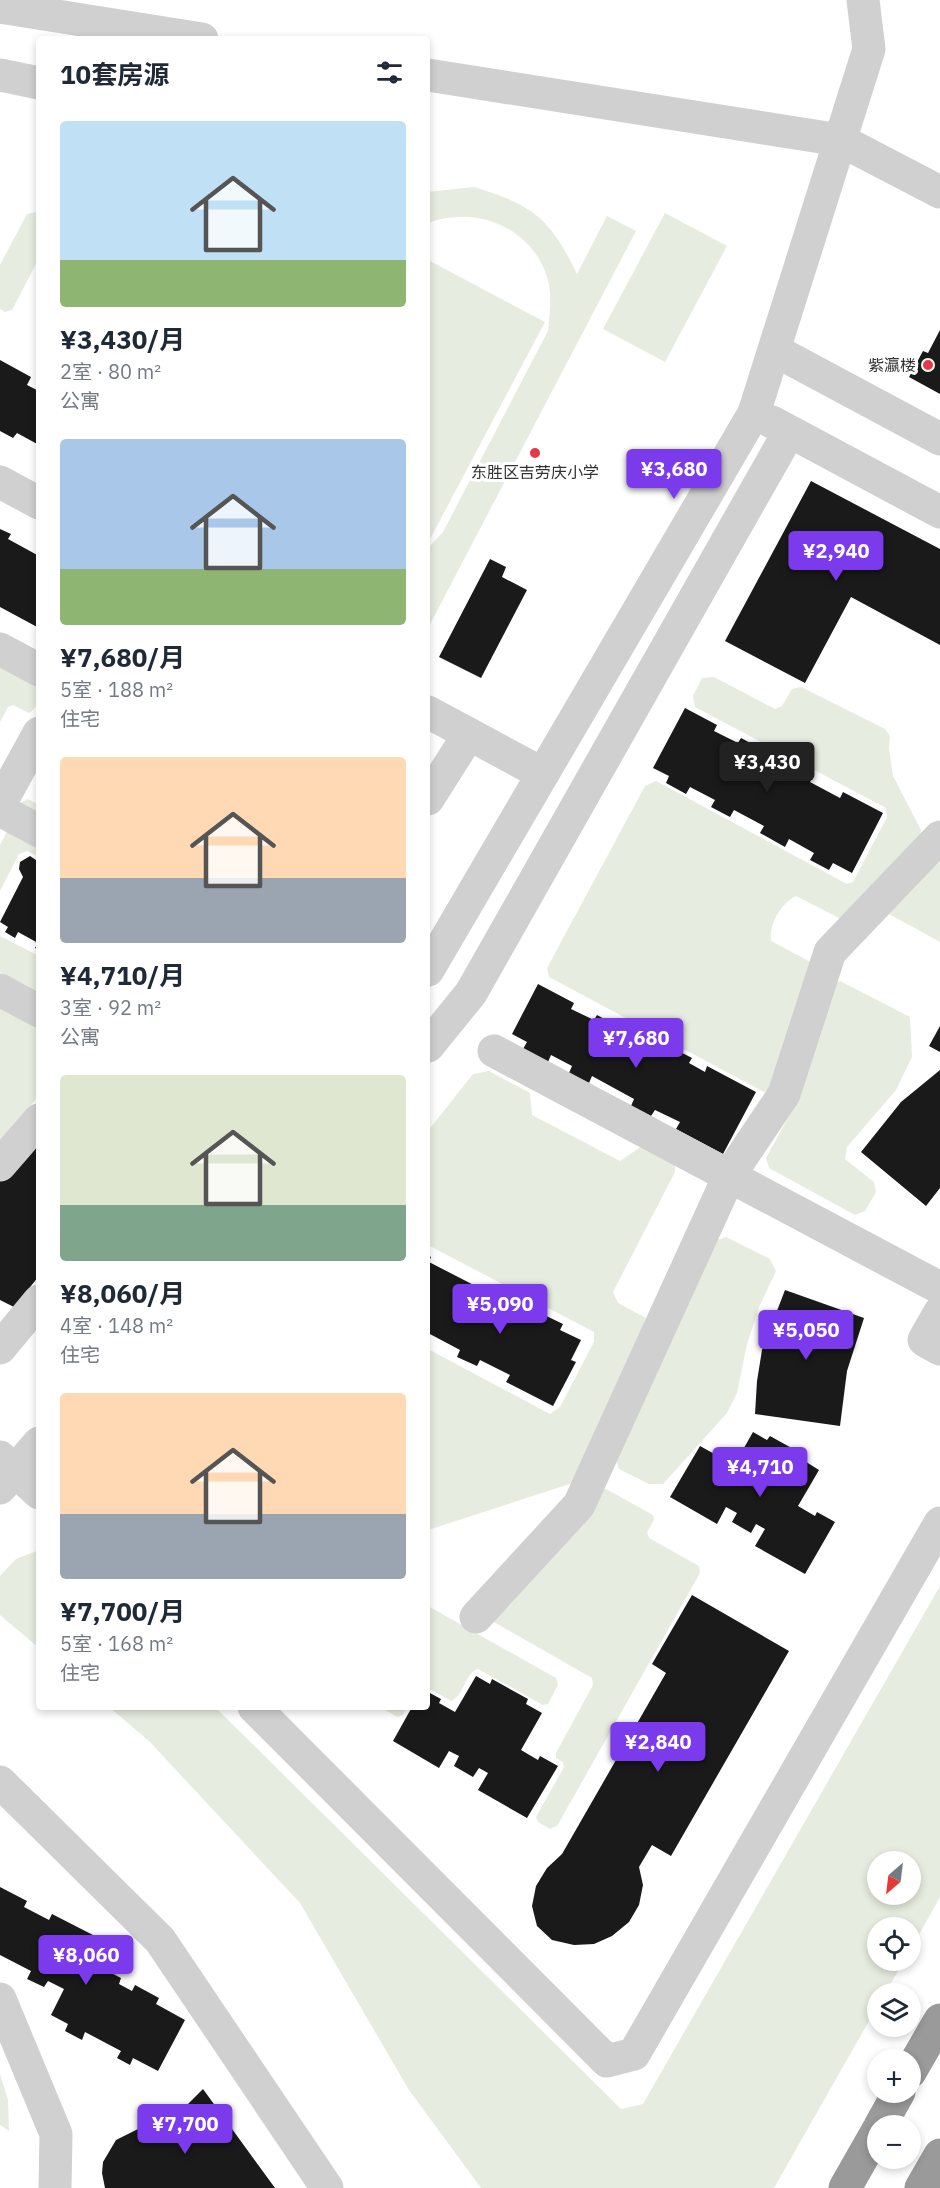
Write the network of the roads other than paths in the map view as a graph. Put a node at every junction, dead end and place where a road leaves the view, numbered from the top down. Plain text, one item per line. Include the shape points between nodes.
1 (863, 0) edge
2 (0, 7) edge
3 (79, 30) edge
4 (161, 36) edge
5 (0, 75) edge
6 (430, 75) edge
7 (36, 81) edge
8 (840, 140) junction
9 (940, 192) edge
10 (774, 350) junction
11 (754, 413) junction
12 (789, 432) junction
13 (940, 439) edge
14 (0, 482) edge
15 (36, 501) edge
16 (940, 512) edge
17 (0, 649) edge
18 (36, 668) edge
19 (430, 713) edge
20 (469, 734) junction
21 (36, 738) edge
22 (543, 774) junction
23 (430, 796) edge
24 (0, 804) edge
25 (0, 810) edge
26 (36, 829) edge
27 (940, 837) edge
28 (456, 921) junction
29 (499, 945) junction
30 (430, 966) edge
31 (0, 990) edge
32 (36, 1009) edge
33 (430, 1044) edge
34 (494, 1051) dead end
35 (36, 1123) edge
36 (0, 1165) edge
37 (729, 1176) junction
38 (940, 1288) edge
39 (36, 1305) edge
40 (940, 1312) edge
41 (0, 1348) edge
42 (940, 1349) edge
43 (36, 1446) edge
44 (5, 1472) edge
45 (36, 1491) edge
46 (940, 1523) edge
47 (476, 1617) dead end
48 (257, 1710) edge
49 (0, 1782) edge
50 (0, 1999) edge
51 (940, 2020) edge
52 (921, 2053) edge
53 (867, 2149) edge
54 (940, 2155) edge
55 (55, 2188) edge
56 (327, 2188) edge
57 (845, 2188) edge
58 (921, 2188) edge

1 - 8 street via 869,49
2 - 3 street
3 - 4 street
5 - 7 street
6 - 8 street
8 - 9 street
8 - 10 street
10 - 11 street
10 - 13 street
11 - 12 street
11 - 22 street
12 - 16 street
12 - 29 street
14 - 15 street
17 - 18 street
19 - 20 street
20 - 22 street
20 - 23 street
21 - 24 street
22 - 28 street
25 - 26 street
27 - 37 street via 830,952 784,1094
28 - 29 street
28 - 30 street
29 - 33 street via 471,993
31 - 32 street
34 - 37 street
35 - 36 street
37 - 38 street
37 - 47 street via 579,1506
39 - 41 street
40 - 42 street via 924,1340
43 - 44 street
44 - 45 street
46 - 48 street via 633,2054 607,2061
49 - 56 street via 160,1940
50 - 55 street via 56,2133
51 - 52 highway
53 - 57 highway
54 - 58 highway

